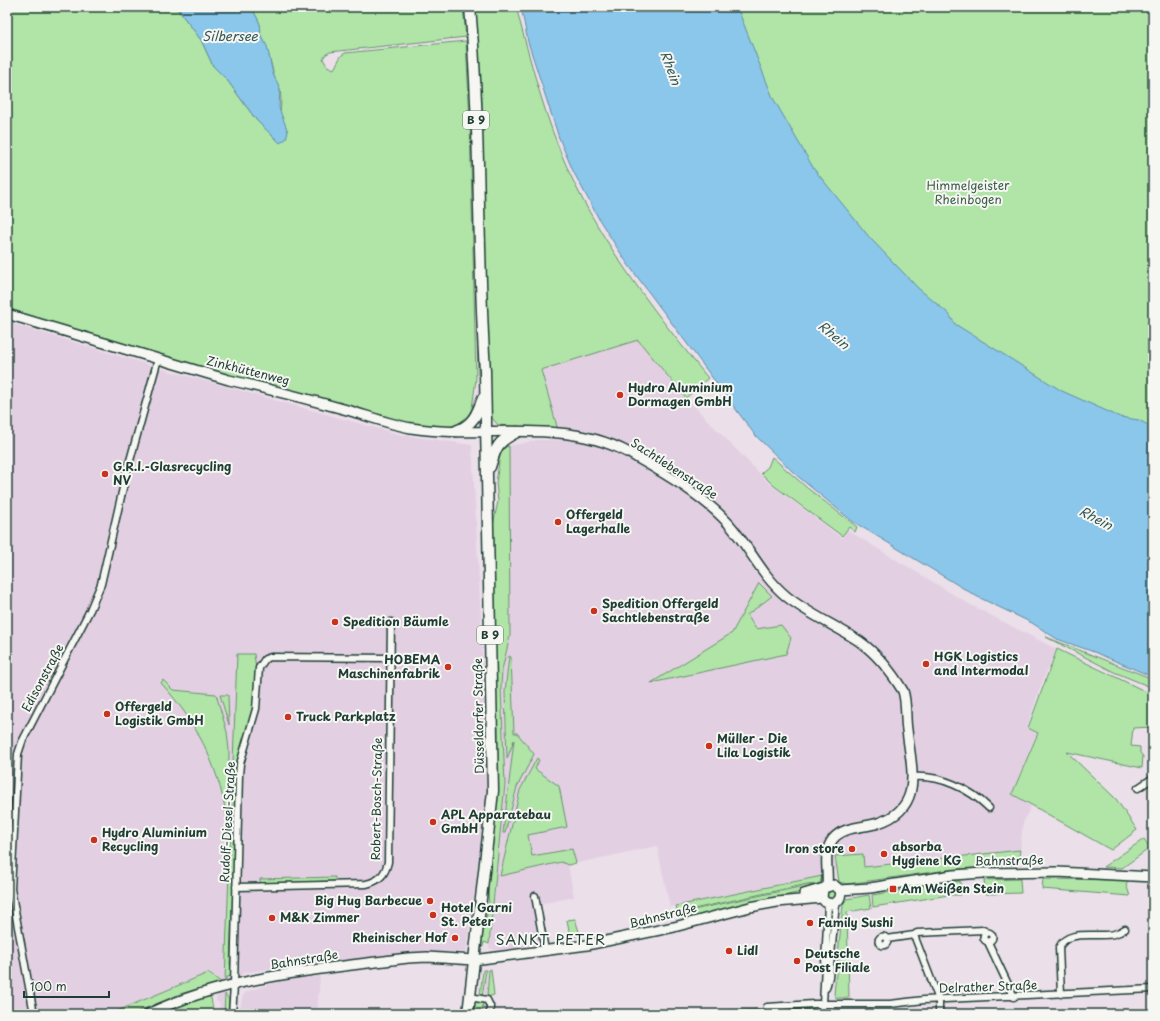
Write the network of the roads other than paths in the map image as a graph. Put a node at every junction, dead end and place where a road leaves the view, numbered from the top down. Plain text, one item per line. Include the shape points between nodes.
1 (470, 7) edge
2 (7, 314) edge
3 (158, 359) junction
4 (485, 390) junction
5 (456, 431) junction
6 (486, 432) junction
7 (517, 432) junction
8 (487, 479) junction
9 (391, 622) dead end
10 (391, 658) junction
11 (913, 777) junction
12 (1153, 778) edge
13 (1138, 788) dead end
14 (988, 808) dead end
15 (9, 869) edge
16 (1153, 877) edge
17 (236, 887) junction
18 (831, 894) junction
19 (535, 896) dead end
20 (1125, 929) dead end
21 (914, 935) junction
22 (887, 939) dead end
23 (545, 950) junction
24 (474, 960) junction
25 (234, 986) junction
26 (1153, 990) edge
27 (1061, 994) junction
28 (470, 997) junction
29 (1014, 997) junction
30 (939, 1000) junction
31 (823, 1004) junction
32 (767, 1007) dead end
33 (34, 1014) edge
34 (148, 1014) edge
35 (232, 1014) edge
36 (468, 1014) edge
37 (490, 1014) edge
38 (821, 1014) edge
39 (939, 1014) edge

1 - 4 main road, B 9 via 476,105
2 - 3 street, Zinkhüttenweg
3 - 5 street, Zinkhüttenweg via 408,428
3 - 15 street, Edisonstraße via 101,584 18,752
4 - 5 main road via 474,420 464,429
4 - 6 main road, B 9
5 - 6 street, Zinkhüttenweg
6 - 7 street, Sachtlebenstraße
6 - 8 main road, Düsseldorfer Straße / B 9
7 - 8 main road via 504,438 498,446
7 - 11 street, Sachtlebenstraße via 573,434 607,443 636,456 717,512 737,533 756,564 775,586 796,604 860,642 897,681 905,698
8 - 24 main road, Düsseldorfer Straße / B 9 via 493,791
9 - 10 street, Robert-Bosch-Straße
10 - 17 street, Rudolf-Diesel-Straße via 271,657 262,663 257,674 256,709 240,764
10 - 17 street, Robert-Bosch-Straße via 388,862 382,877 366,884
11 - 14 street via 930,776 943,780 982,801
11 - 18 street, Sachtlebenstraße via 909,798 899,812 878,824 839,834 828,847
12 - 13 street
15 - 33 street, Edisonstraße
16 - 18 street, Bahnstraße via 1057,872 991,872 953,875
17 - 25 street, Rudolf-Diesel-Straße
18 - 23 street, Bahnstraße via 721,913 632,936
18 - 31 street
19 - 23 street
20 - 27 street via 1114,934 1071,937 1061,943
21 - 22 street
21 - 29 street via 983,930 987,932 983,937 988,942
21 - 30 street
23 - 24 street, Bahnstraße
24 - 25 street, Bahnstraße via 408,958 293,972
24 - 28 main road, Düsseldorfer Straße / B 9
25 - 34 street, Bahnstraße via 178,1001
25 - 35 street, Rudolf-Diesel-Straße
26 - 27 street, Delrather Straße
27 - 29 street, Delrather Straße
28 - 36 main road, Düsseldorfer Straße / B 9
28 - 37 street via 487,1000
29 - 30 street, Delrather Straße
30 - 31 street, Delrather Straße via 890,1004
30 - 39 street
31 - 32 street, Delrather Straße
31 - 38 street

